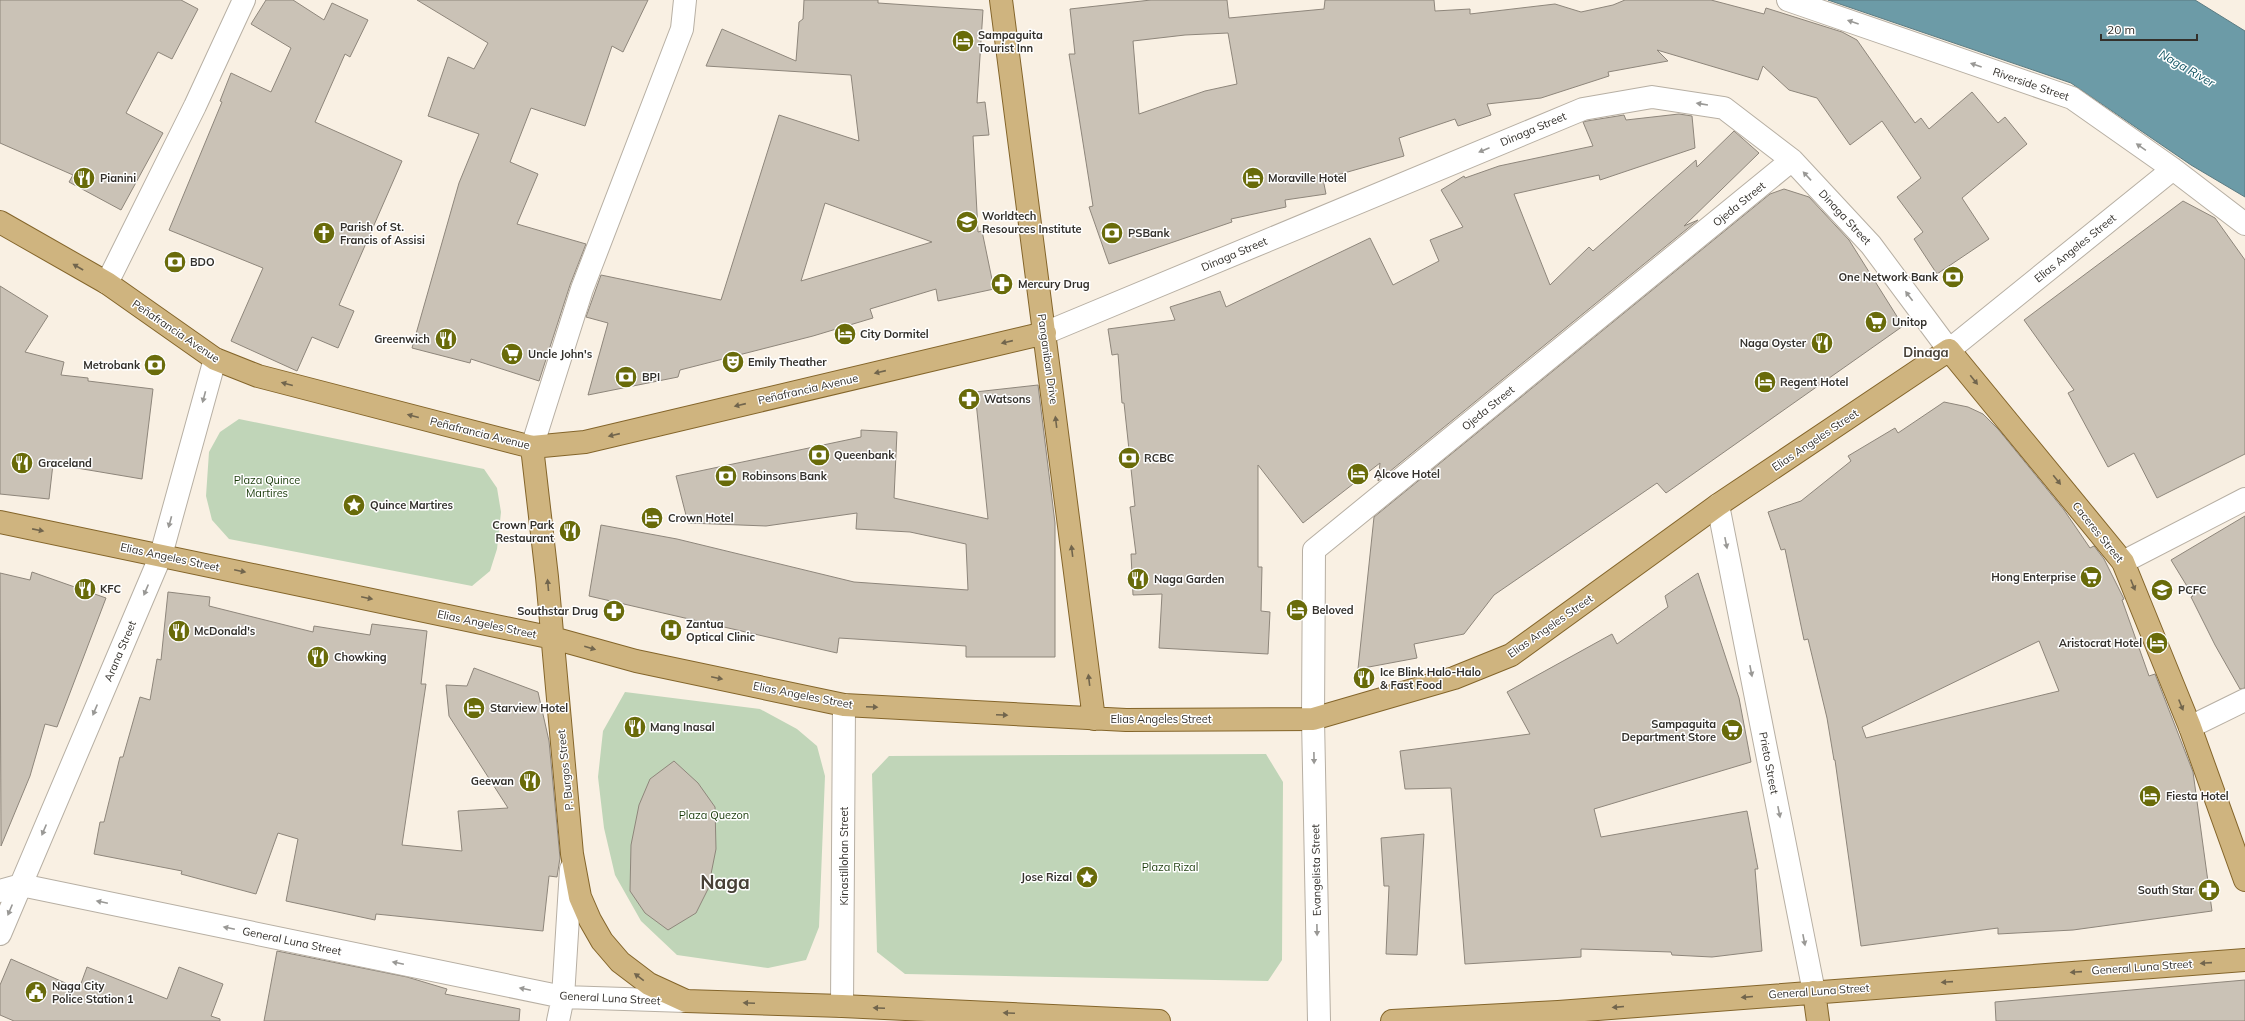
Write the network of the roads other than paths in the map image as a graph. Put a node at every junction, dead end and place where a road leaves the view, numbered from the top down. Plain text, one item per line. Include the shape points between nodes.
1 (244, 0) edge
2 (684, 0) edge
3 (1001, 0) edge
4 (1788, 0) edge
5 (1792, 160) junction
6 (2173, 169) junction
7 (0, 222) edge
8 (2245, 224) edge
9 (107, 283) junction
10 (1045, 333) junction
11 (1950, 350) junction
12 (215, 359) junction
13 (532, 447) junction
14 (2245, 499) edge
15 (1718, 505) junction
16 (0, 522) edge
17 (161, 555) junction
18 (2123, 562) junction
19 (553, 638) junction
20 (2245, 700) edge
21 (844, 705) junction
22 (1094, 719) junction
23 (1313, 719) junction
24 (2190, 727) junction
25 (572, 854) junction
26 (2245, 880) edge
27 (21, 885) junction
28 (0, 891) edge
29 (0, 934) edge
30 (2245, 960) edge
31 (1814, 992) junction
32 (563, 997) junction
33 (686, 1001) junction
34 (842, 1006) junction
35 (1558, 1016) edge
36 (558, 1021) edge
37 (1159, 1021) edge
38 (1319, 1021) edge
39 (1392, 1021) edge
40 (1818, 1021) edge

1 - 9 street via 195,106
2 - 13 street via 682,29 582,289
3 - 10 main road, Panganiban Drive
6 -> 4 street, Riverside Street via 2072,98
5 -> 10 street, Dinaga Street via 1724,108 1652,97 1583,109
11 -> 5 street, Dinaga Street via 1871,245
5 - 23 street, Ojeda Street via 1314,550
6 - 8 street, Riverside Street
6 - 11 street, Elias Angeles Street
9 -> 7 main road, Peñafrancia Avenue
9 - 12 main road, Peñafrancia Avenue
10 -> 13 main road, Peñafrancia Avenue via 585,442
22 -> 10 main road, Panganiban Drive
11 - 15 main road, Elias Angeles Street
11 -> 18 main road, Caceres Street
13 -> 12 main road, Peñafrancia Avenue via 258,376
12 -> 17 street, Arana Street
19 -> 13 main road, P. Burgos Street
14 - 18 street
15 - 23 main road, Elias Angeles Street via 1511,655 1454,678
15 -> 31 street, Prieto Street
16 -> 17 main road, Elias Angeles Street
17 -> 19 main road, Elias Angeles Street
17 -> 27 street, Arana Street
18 -> 24 main road, Caceres Street
19 -> 21 main road, Elias Angeles Street via 636,661
19 - 25 main road, P. Burgos Street
20 - 24 street
21 -> 22 main road, Elias Angeles Street
21 - 34 street, Kinastillohan Street
22 - 23 main road, Elias Angeles Street
23 -> 38 street, Evangelista Street
24 - 26 main road, Caceres Street
25 - 32 street, P. Burgos Street
33 -> 25 main road via 649,984 620,962 602,941 580,897
27 - 28 street, General Luna Street
27 -> 29 street, Arana Street
32 -> 27 street, General Luna Street
30 -> 31 main road, General Luna Street
31 -> 35 main road, General Luna Street
31 - 40 main road, Prieto Street
32 - 33 street, General Luna Street
32 - 36 street, P. Burgos Street
34 -> 33 main road, General Luna Street
37 -> 34 main road, General Luna Street
35 - 39 main road, General Luna Street

